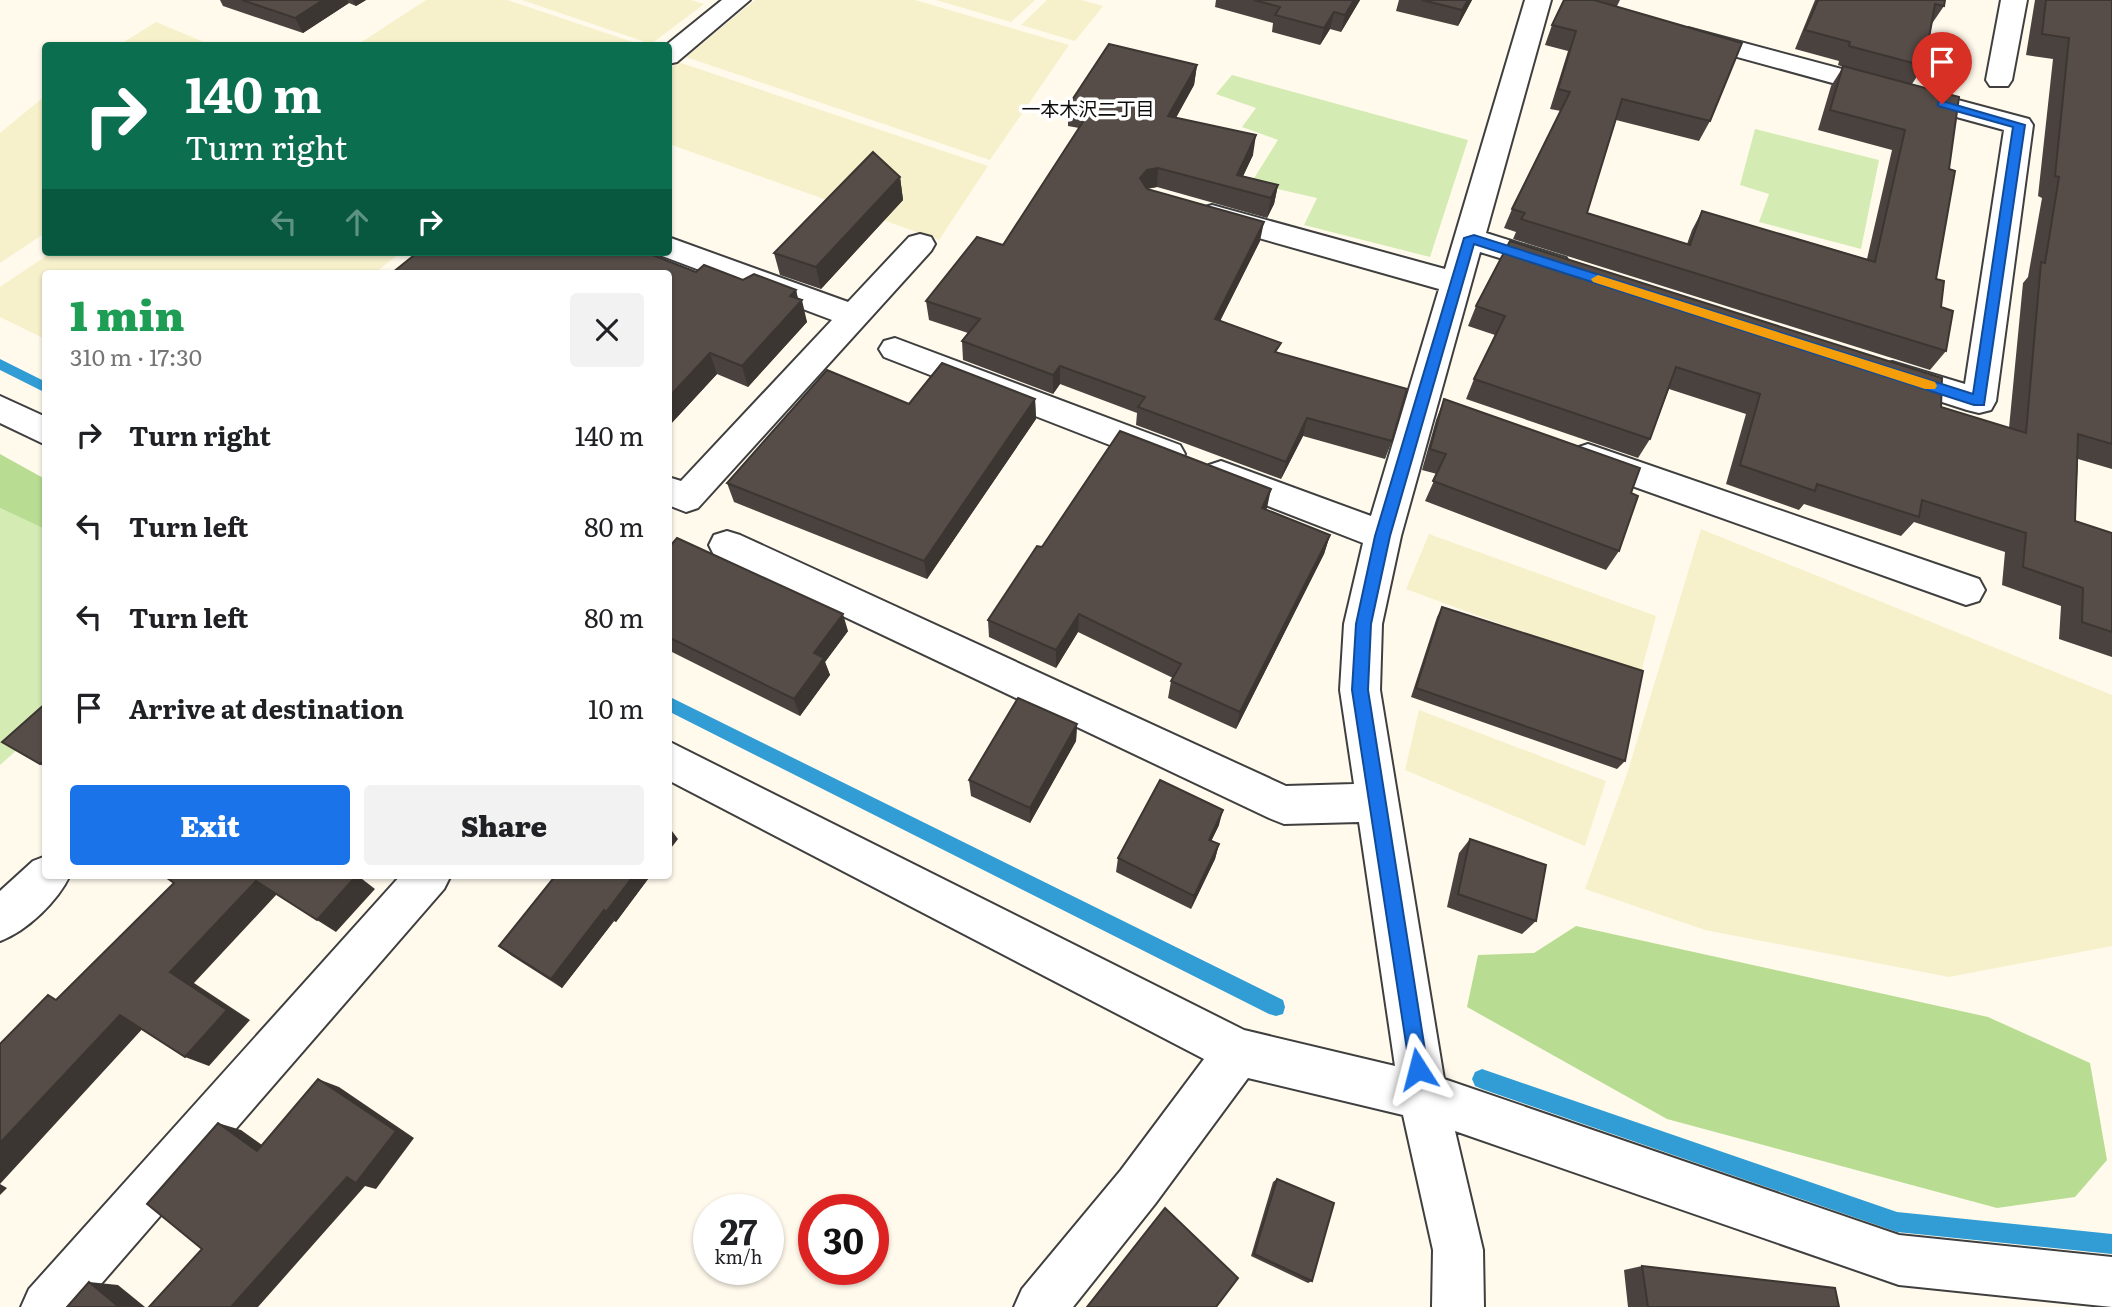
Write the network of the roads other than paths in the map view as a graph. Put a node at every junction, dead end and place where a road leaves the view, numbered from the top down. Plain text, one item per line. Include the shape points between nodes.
1 (737, 0) edge
2 (2014, 0) edge
3 (1553, 1) edge
4 (1660, 29) edge
5 (672, 53) edge
6 (1999, 80) dead end
7 (1182, 207) edge
8 (1470, 238) junction
9 (920, 244) dead end
10 (672, 248) edge
11 (1587, 276) edge
12 (1456, 283) junction
13 (854, 316) junction
14 (895, 349) dead end
15 (1861, 364) edge
16 (0, 408) edge
17 (42, 430) edge
18 (1564, 449) edge
19 (672, 492) edge
20 (1382, 536) junction
21 (727, 545) dead end
22 (1966, 590) dead end
23 (672, 762) edge
24 (1377, 802) junction
25 (43, 879) edge
26 (425, 879) edge
27 (0, 920) edge
28 (1238, 1052) junction
29 (1423, 1096) junction
30 (2112, 1283) edge
31 (47, 1307) edge
32 (1040, 1307) edge
33 (1458, 1307) edge

1 - 5 street
2 - 6 street
3 - 8 street
4 - 15 street via 2019,125 1979,401
7 - 12 street
8 - 11 street
8 - 12 street
9 - 13 street
10 - 13 street
12 - 20 street via 1434,403
13 - 19 street via 686,498
14 - 20 street
16 - 17 street
18 - 22 street
20 - 24 street via 1363,624 1360,690
21 - 24 street via 1284,805
23 - 28 street
24 - 29 street
25 - 27 street
26 - 31 street
28 - 29 street
28 - 32 street via 1138,1187
29 - 30 street via 1899,1261
29 - 33 street via 1458,1250

